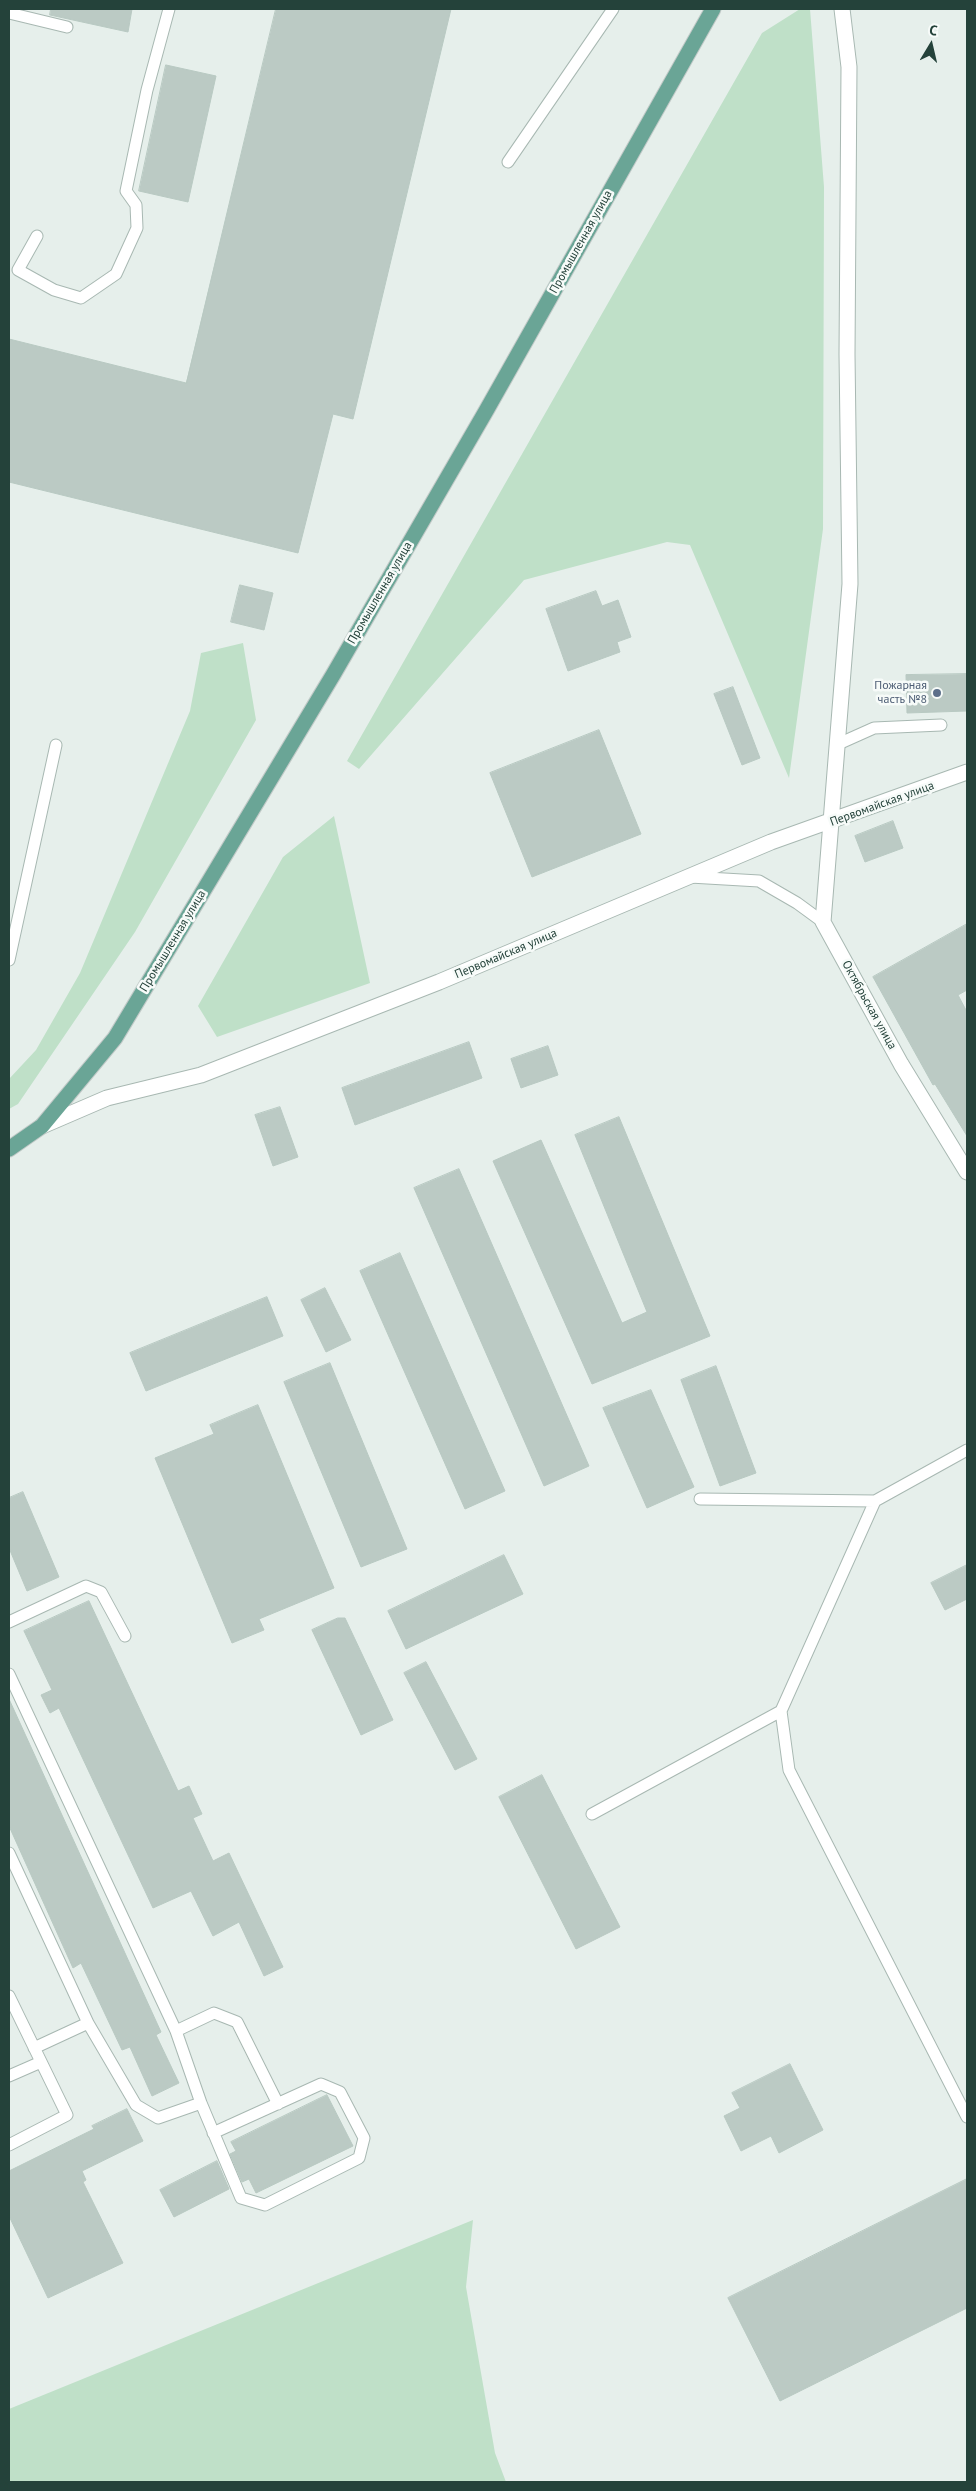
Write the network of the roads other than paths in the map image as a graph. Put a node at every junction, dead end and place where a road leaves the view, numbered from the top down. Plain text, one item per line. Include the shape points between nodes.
1 (169, 9) edge
2 (613, 9) edge
3 (713, 9) edge
4 (842, 9) edge
5 (9, 14) edge
6 (67, 27) dead end
7 (508, 162) dead end
8 (37, 236) dead end
9 (941, 725) dead end
10 (56, 745) dead end
11 (836, 746) junction
12 (967, 772) edge
13 (831, 823) junction
14 (689, 877) junction
15 (823, 922) junction
16 (9, 960) edge
17 (42, 1126) junction
18 (9, 1149) edge
19 (967, 1172) edge
20 (967, 1450) edge
21 (700, 1499) dead end
22 (875, 1501) junction
23 (9, 1622) edge
24 (125, 1636) dead end
25 (9, 1674) edge
26 (781, 1710) junction
27 (592, 1814) dead end
28 (9, 1853) edge
29 (9, 1996) edge
30 (88, 2024) junction
31 (176, 2031) junction
32 (34, 2048) junction
33 (41, 2062) junction
34 (9, 2076) edge
35 (200, 2103) junction
36 (278, 2104) junction
37 (967, 2117) edge
38 (213, 2134) junction
39 (9, 2145) edge

1 - 8 lane via 147,90 126,191 136,205 137,228 116,274 82,298 54,290 18,270
2 - 7 lane
3 - 17 main road, Промышленная улица via 481,420 199,900 115,1038
4 - 11 street via 848,67 850,584
5 - 6 lane
9 - 11 lane via 874,728
10 - 16 lane
11 - 13 street
12 - 13 street, Первомайская улица
13 - 14 street, Первомайская улица via 771,842
13 - 15 street
14 - 15 lane via 758,881 797,902
14 - 17 street, Первомайская улица via 439,982 210,1071 107,1098
15 - 19 street, Октябрьская улица via 901,1064
17 - 18 main road, Промышленная улица
20 - 22 lane
21 - 22 lane
22 - 26 lane
23 - 24 lane via 86,1586 101,1592
25 - 31 lane
26 - 27 lane
26 - 37 lane via 789,1770
28 - 30 lane
29 - 32 lane
30 - 32 lane
30 - 35 lane via 136,2105 158,2118
31 - 35 lane
31 - 36 lane via 214,2013 237,2022
32 - 33 lane
33 - 34 lane
33 - 39 lane via 67,2115
35 - 38 lane
36 - 38 lane
36 - 38 lane via 321,2084 340,2092 364,2138 359,2158 265,2205 241,2198

